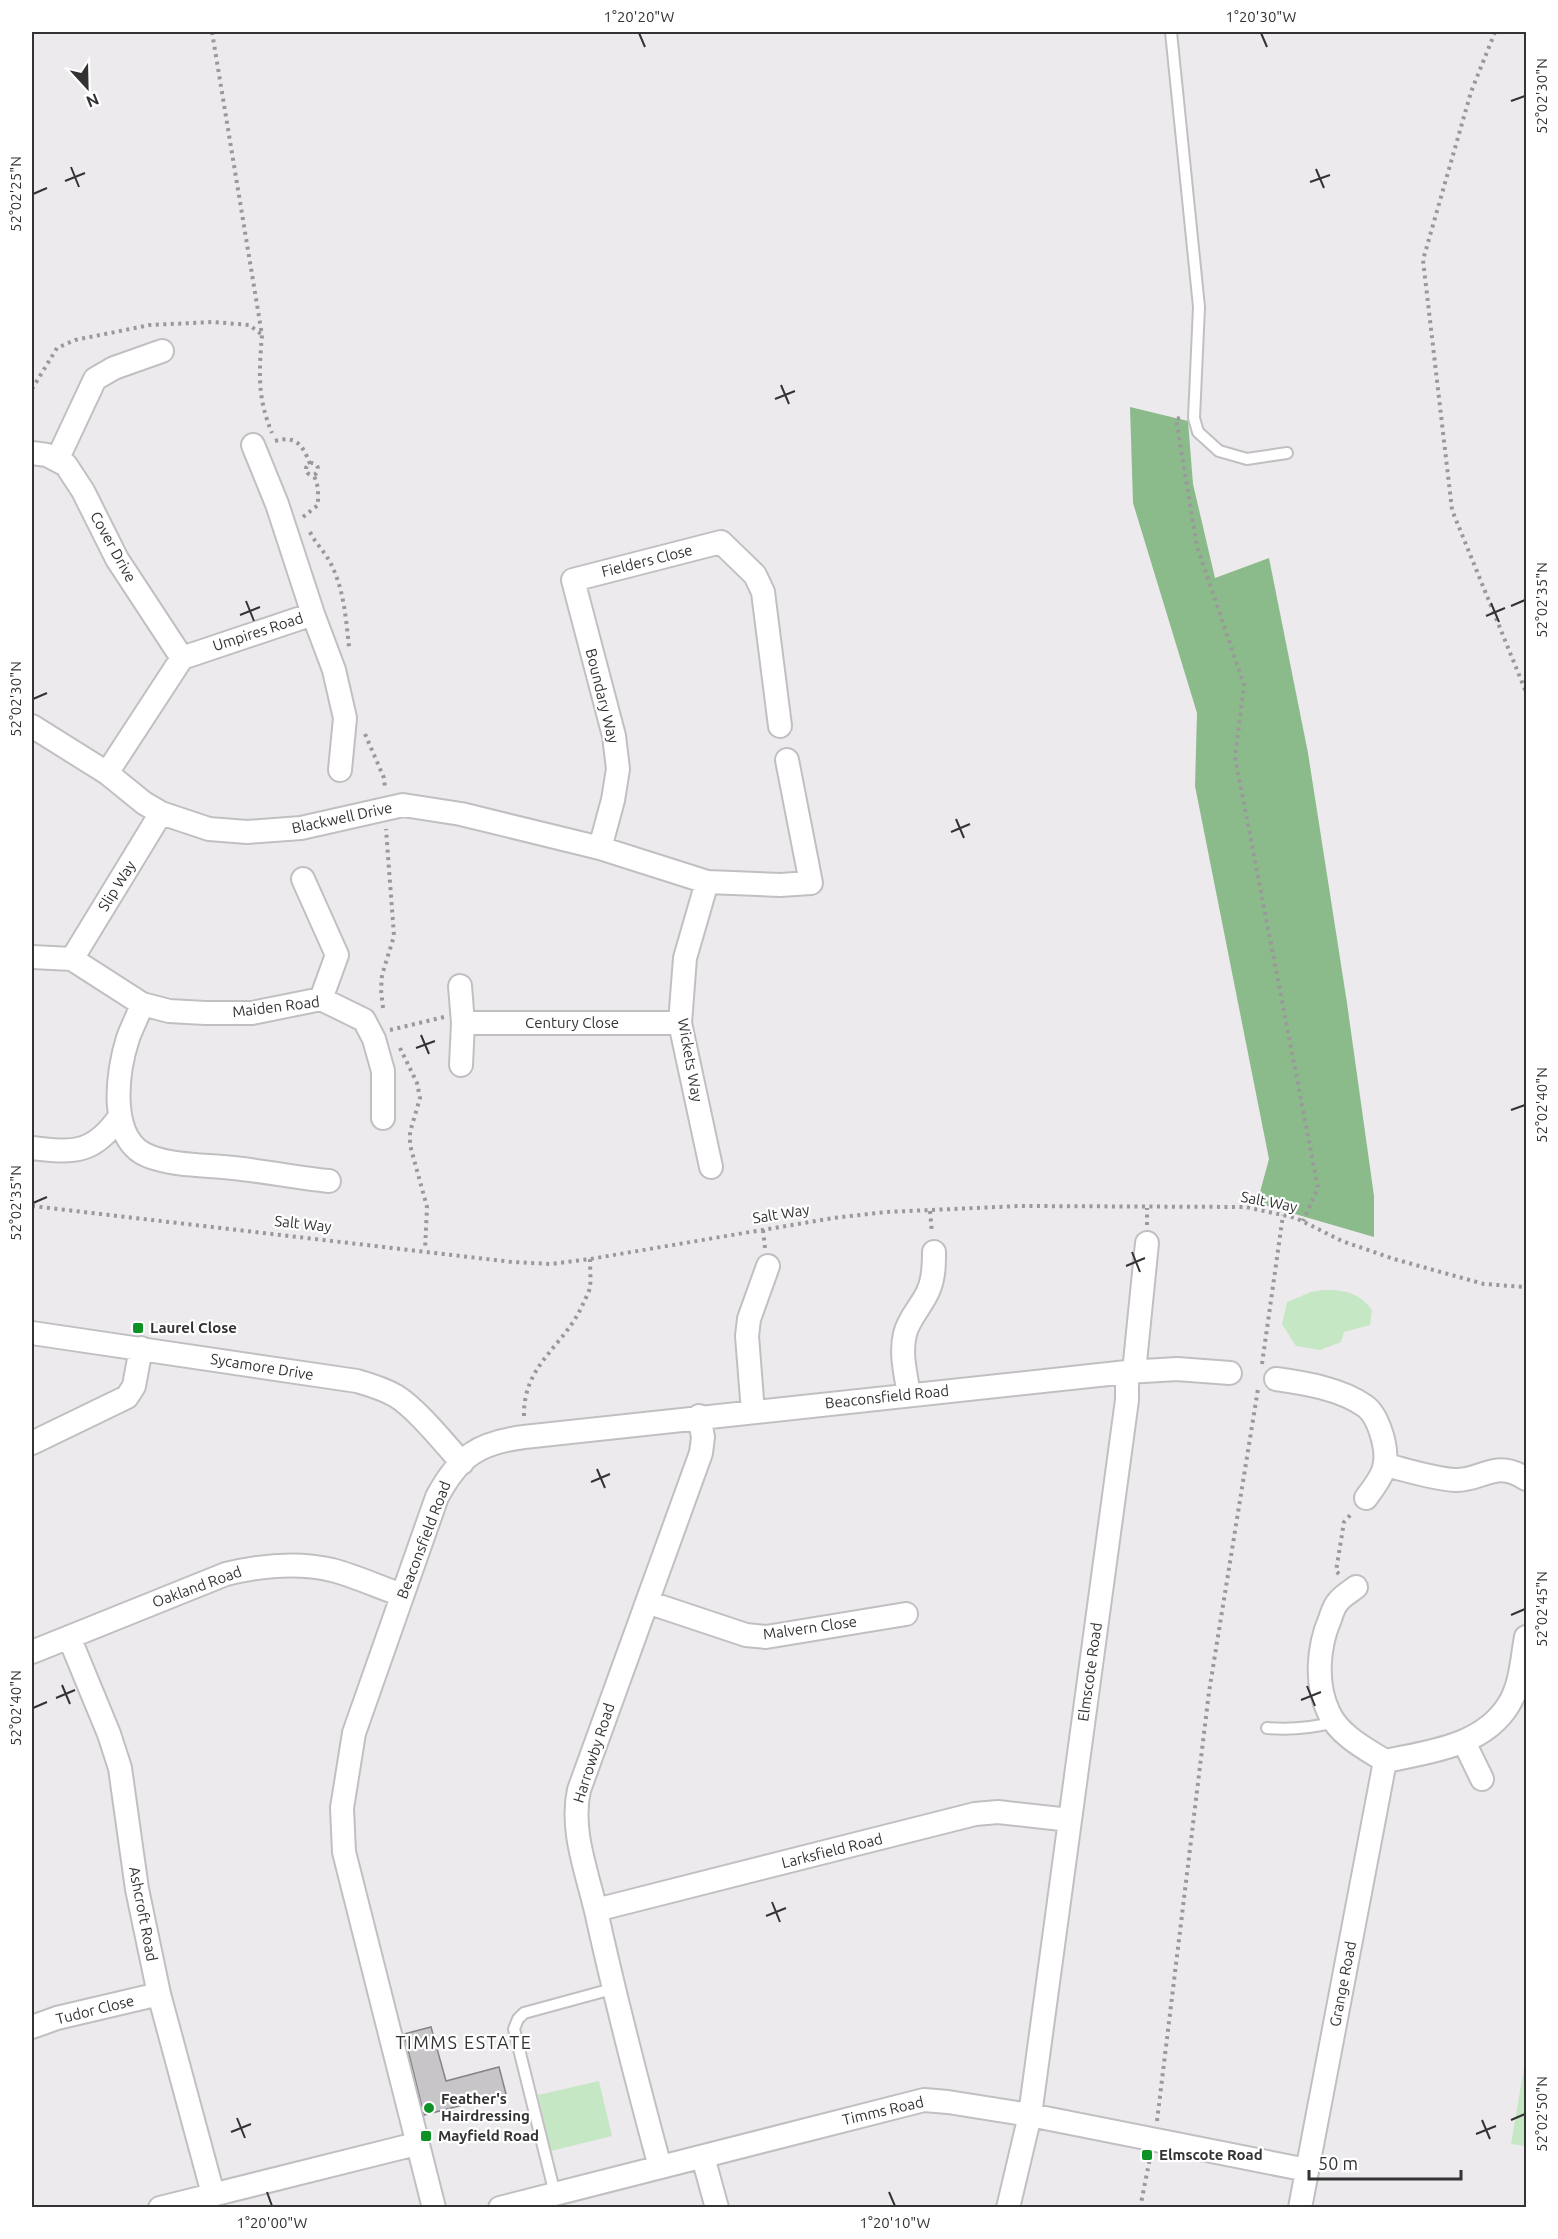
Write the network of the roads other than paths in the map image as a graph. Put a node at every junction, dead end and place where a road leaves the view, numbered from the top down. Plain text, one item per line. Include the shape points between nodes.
1 (1171, 32) edge
2 (162, 351) dead end
3 (264, 443) road end
4 (32, 453) edge
5 (1287, 453) dead end
6 (57, 460) junction
7 (573, 580) joint
8 (313, 614) junction
9 (182, 658) junction
10 (32, 726) edge
11 (780, 726) dead end
12 (787, 759) dead end
13 (340, 770) dead end
14 (106, 773) junction
15 (161, 813) junction
16 (600, 848) junction
17 (303, 879) dead end
18 (706, 882) junction
19 (32, 957) edge
20 (72, 959) junction
21 (460, 986) dead end
22 (321, 999) junction
23 (142, 1004) junction
24 (463, 1018) junction
25 (680, 1023) junction
26 (461, 1065) dead end
27 (120, 1116) junction
28 (383, 1118) dead end
29 (32, 1148) edge
30 (711, 1167) dead end
31 (329, 1181) dead end
32 (1147, 1243) dead end
33 (934, 1252) dead end
34 (768, 1266) dead end
35 (32, 1333) edge
36 (141, 1348) junction
37 (1131, 1372) junction
38 (1230, 1374) dead end
39 (1266, 1374) road end
40 (909, 1395) junction
41 (753, 1412) junction
42 (699, 1416) junction
43 (32, 1443) edge
44 (462, 1463) junction
45 (1386, 1465) junction
46 (1527, 1479) edge
47 (1366, 1498) road end
48 (1356, 1587) road end
49 (402, 1595) junction
50 (646, 1602) junction
51 (906, 1614) dead end
52 (1527, 1636) edge
53 (69, 1637) junction
54 (32, 1652) edge
55 (1335, 1722) junction
56 (1267, 1728) dead end
57 (1464, 1742) junction
58 (1385, 1761) junction
59 (1482, 1779) dead end
60 (1070, 1820) junction
61 (596, 1910) junction
62 (612, 1989) junction
63 (159, 1994) junction
64 (32, 2027) edge
65 (1030, 2115) junction
66 (416, 2144) junction
67 (703, 2157) junction
68 (660, 2168) junction
69 (1307, 2170) junction
70 (213, 2194) junction
71 (555, 2194) junction
72 (160, 2208) edge
73 (434, 2208) edge
74 (500, 2208) edge
75 (717, 2208) edge
76 (1008, 2208) edge
77 (1300, 2208) edge

1 - 5 lane via 1199,307 1194,416 1198,432 1220,451 1247,459
2 - 6 street via 95,379
3 - 8 street via 277,504
4 - 6 street
6 - 9 street, Cover Drive via 66,465 83,491 117,559
7 - 11 street, Fielders Close via 721,543 755,575 763,592
7 - 16 street, Boundary Way via 617,758 613,800
8 - 9 street, Umpires Road
8 - 13 street, Umpires Road via 345,718
9 - 14 street
10 - 14 street, Blackwell Drive
12 - 18 street, Blackwell Drive via 811,882
14 - 15 street, Blackwell Drive
15 - 16 street, Blackwell Drive via 210,829 247,831 301,828 403,805 461,813
15 - 20 street, Slip Way
16 - 18 street, Blackwell Drive
17 - 22 street via 337,955
18 - 25 street, Wickets Way via 685,958
19 - 20 street, Maiden Road
20 - 23 street, Maiden Road
21 - 24 street
22 - 23 street, Maiden Road via 252,1013 178,1011
22 - 28 street, Maiden Road via 364,1020 383,1071
23 - 27 street via 128,1039 121,1073
24 - 25 street, Century Close
24 - 26 street
25 - 30 street, Wickets Way
27 - 29 street via 108,1132 82,1149 65,1152
27 - 31 street via 122,1128 134,1147 150,1157
32 - 37 street, Elmscote Road
33 - 40 street via 929,1289 905,1335 903,1356
34 - 41 street via 747,1336
35 - 36 street, Sycamore Drive
36 - 43 street via 134,1386 127,1397
36 - 44 street, Sycamore Drive via 378,1387 398,1398
37 - 38 street, Beaconsfield Road via 1194,1369
37 - 40 street, Beaconsfield Road
37 - 60 street, Elmscote Road
39 - 45 street via 1314,1385 1367,1407 1381,1432
40 - 41 street, Beaconsfield Road
41 - 42 street, Beaconsfield Road
42 - 44 street, Beaconsfield Road via 524,1437 486,1445
42 - 50 street, Harrowby Road via 701,1453
44 - 49 street, Beaconsfield Road via 448,1476 437,1497
45 - 46 street via 1455,1480 1500,1470
45 - 47 street
48 - 55 street via 1337,1602 1323,1637 1323,1695
49 - 53 street, Oakland Road via 332,1570 304,1566 249,1568
49 - 66 street, Beaconsfield Road via 354,1733 342,1808 344,1852
50 - 51 street, Malvern Close via 746,1635 766,1637
50 - 61 street, Harrowby Road via 576,1805 578,1837
52 - 57 street via 1510,1704 1481,1733
53 - 54 street, Oakland Road
53 - 63 street, Ashcroft Road via 120,1768 137,1889
55 - 56 lane via 1284,1730
55 - 58 street via 1362,1748
57 - 58 street
57 - 59 street
58 - 69 street, Grange Road
60 - 61 street, Larksfield Road via 998,1812 975,1814
60 - 65 street, Elmscote Road
61 - 62 street, Harrowby Road
62 - 68 street, Harrowby Road
62 - 71 lane via 524,2013 514,2029
63 - 64 street, Tudor Close
63 - 70 street, Ashcroft Road
65 - 67 street, Timms Road via 924,2100
65 - 69 street, Timms Road
65 - 76 street, Elmscote Road
66 - 70 street
66 - 73 street, Beaconsfield Road
67 - 68 street, Timms Road
67 - 75 street
68 - 71 street, Timms Road
69 - 77 street, Grange Road
70 - 72 street
71 - 74 street, Timms Road

